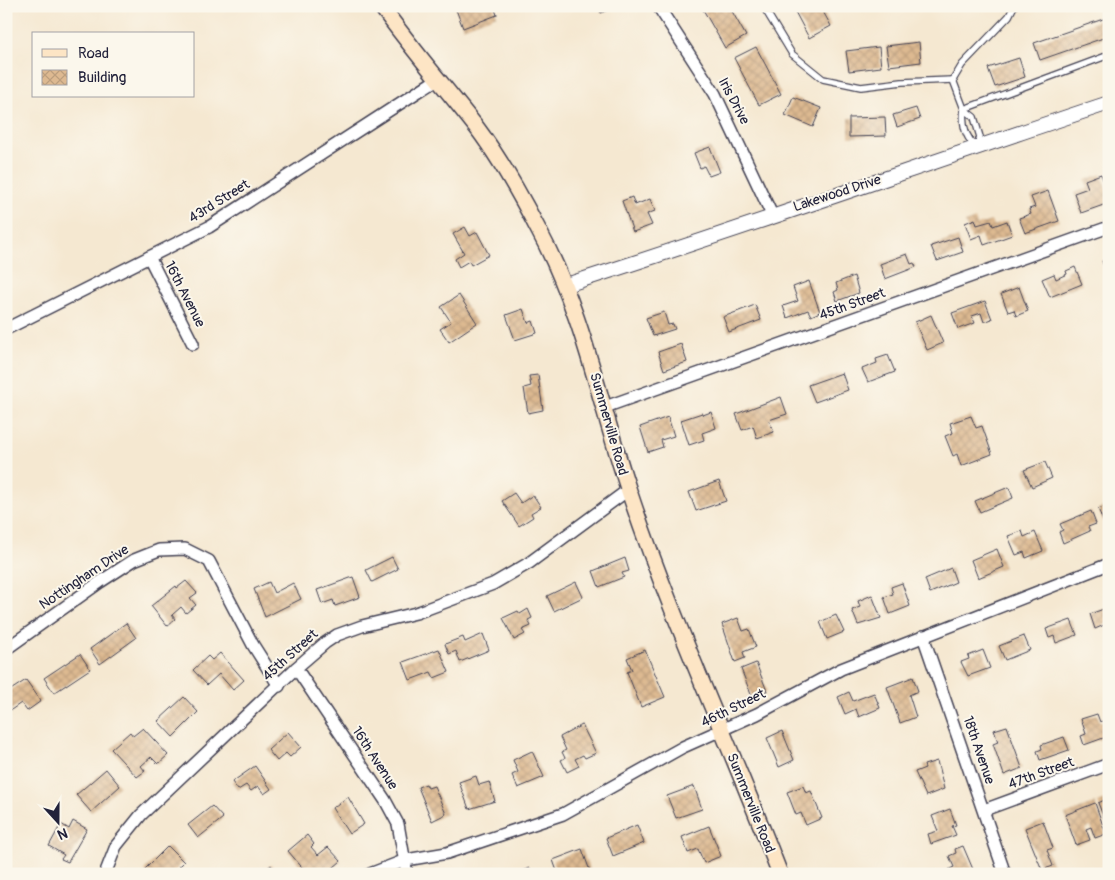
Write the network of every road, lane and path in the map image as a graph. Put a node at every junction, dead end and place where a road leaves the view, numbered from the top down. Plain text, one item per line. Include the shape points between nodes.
1 (380, 6) edge
2 (658, 6) edge
3 (763, 6) edge
4 (1014, 6) edge
5 (1109, 55) edge
6 (436, 80) junction
7 (954, 80) junction
8 (1109, 103) edge
9 (964, 109) junction
10 (976, 147) junction
11 (772, 215) junction
12 (1109, 227) edge
13 (149, 257) junction
14 (566, 285) junction
15 (6, 329) edge
16 (193, 344) dead end
17 (605, 407) junction
18 (628, 490) junction
19 (1109, 564) edge
20 (923, 636) junction
21 (6, 649) edge
22 (296, 668) junction
23 (279, 686) junction
24 (721, 731) junction
25 (1109, 764) edge
26 (984, 810) junction
27 (406, 860) junction
28 (105, 874) edge
29 (370, 874) edge
30 (407, 874) edge
31 (780, 874) edge
32 (1006, 874) edge

1 - 6 main road, Summerville Road
2 - 11 street, Iris Drive via 715,94
3 - 7 lane via 792,54 822,79 861,87
4 - 7 lane via 1009,16 962,65
5 - 9 lane
6 - 13 street, 43rd Street via 209,227
6 - 14 main road, Summerville Road via 477,128 500,162
7 - 9 lane
8 - 10 street, Lakewood Drive
9 - 10 lane via 963,121 969,141
9 - 10 lane via 974,117 980,137
10 - 11 street, Lakewood Drive
11 - 14 street, Lakewood Drive
12 - 17 street, 45th Street
13 - 15 street, 43rd Street
13 - 16 street, 16th Avenue
14 - 17 main road, Summerville Road
17 - 18 main road, Summerville Road
18 - 22 street, 45th Street via 542,554 493,584 416,612 337,635
18 - 24 main road, Summerville Road
19 - 20 street, 46th Street
20 - 24 street, 46th Street via 841,669
20 - 26 street, 18th Avenue
21 - 23 street, Nottingham Drive via 134,560 159,550 186,549 209,561 253,645
22 - 23 street, 45th Street
22 - 27 street, 16th Avenue via 385,800 398,824
23 - 28 street, 45th Street via 141,815 116,846
24 - 27 street, 46th Street via 683,747 563,814 447,853
24 - 31 main road, Summerville Road
25 - 26 street, 47th Street
26 - 32 street, 18th Avenue
27 - 29 street, 46th Street
27 - 30 street, 16th Avenue

